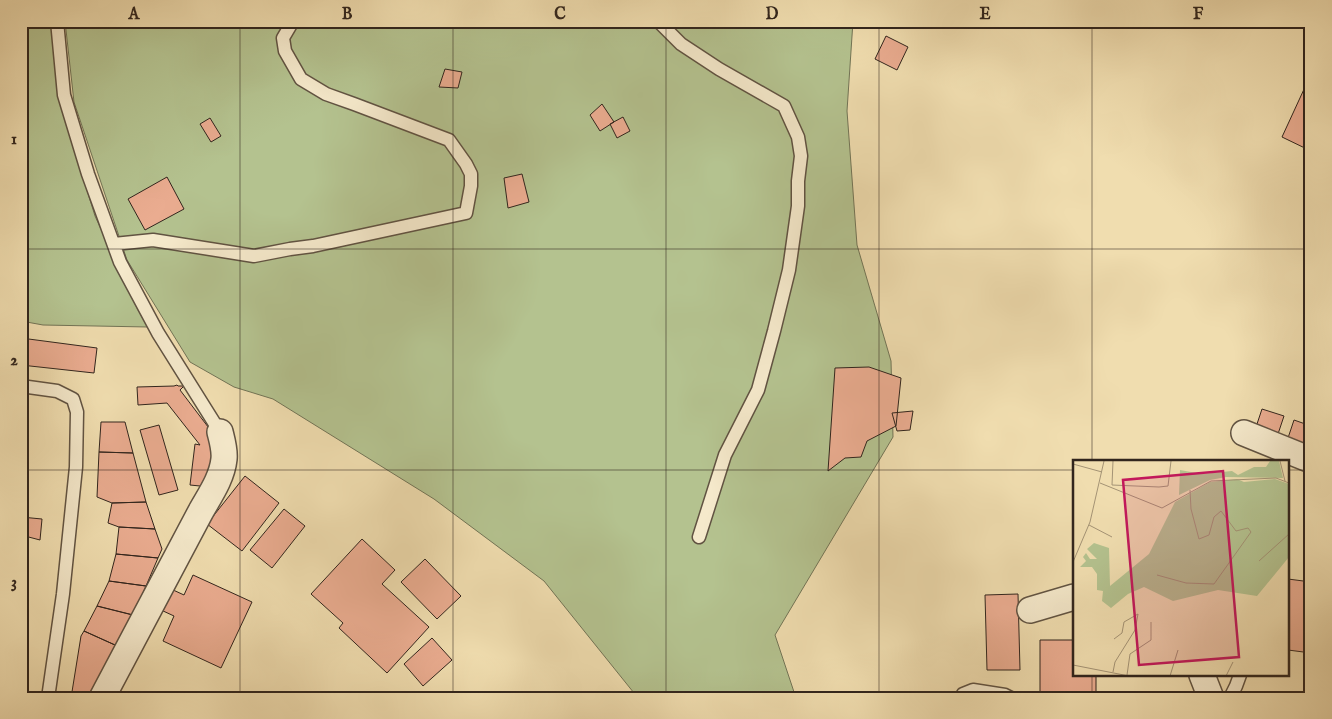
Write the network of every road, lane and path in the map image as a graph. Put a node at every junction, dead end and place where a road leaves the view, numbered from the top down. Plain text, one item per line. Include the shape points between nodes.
1 (57, 21) edge
2 (293, 21) edge
3 (658, 21) edge
4 (114, 244) junction
5 (21, 386) edge
6 (220, 432) joint
7 (1244, 433) dead end
8 (1311, 460) edge
9 (699, 537) dead end
10 (1073, 598) edge
11 (1030, 610) dead end
12 (1202, 676) edge
13 (1240, 676) edge
14 (48, 698) edge
15 (102, 698) edge
16 (962, 698) edge
17 (1011, 698) edge
18 (1211, 698) edge
19 (1230, 698) edge

1 - 4 lane via 64,94 88,174
2 - 4 lane via 283,38 285,51 301,79 326,94 449,140 471,174 466,213 254,256 153,240
3 - 9 lane via 680,44 784,106 798,137 801,156 789,270 774,331 758,390 725,455
4 - 6 lane via 120,262 158,333
5 - 14 lane via 57,391 73,399 77,412 76,466
6 - 15 street via 224,459 220,475
7 - 8 street
10 - 11 street
12 - 18 street
13 - 19 lane
16 - 17 lane via 963,694 973,690

